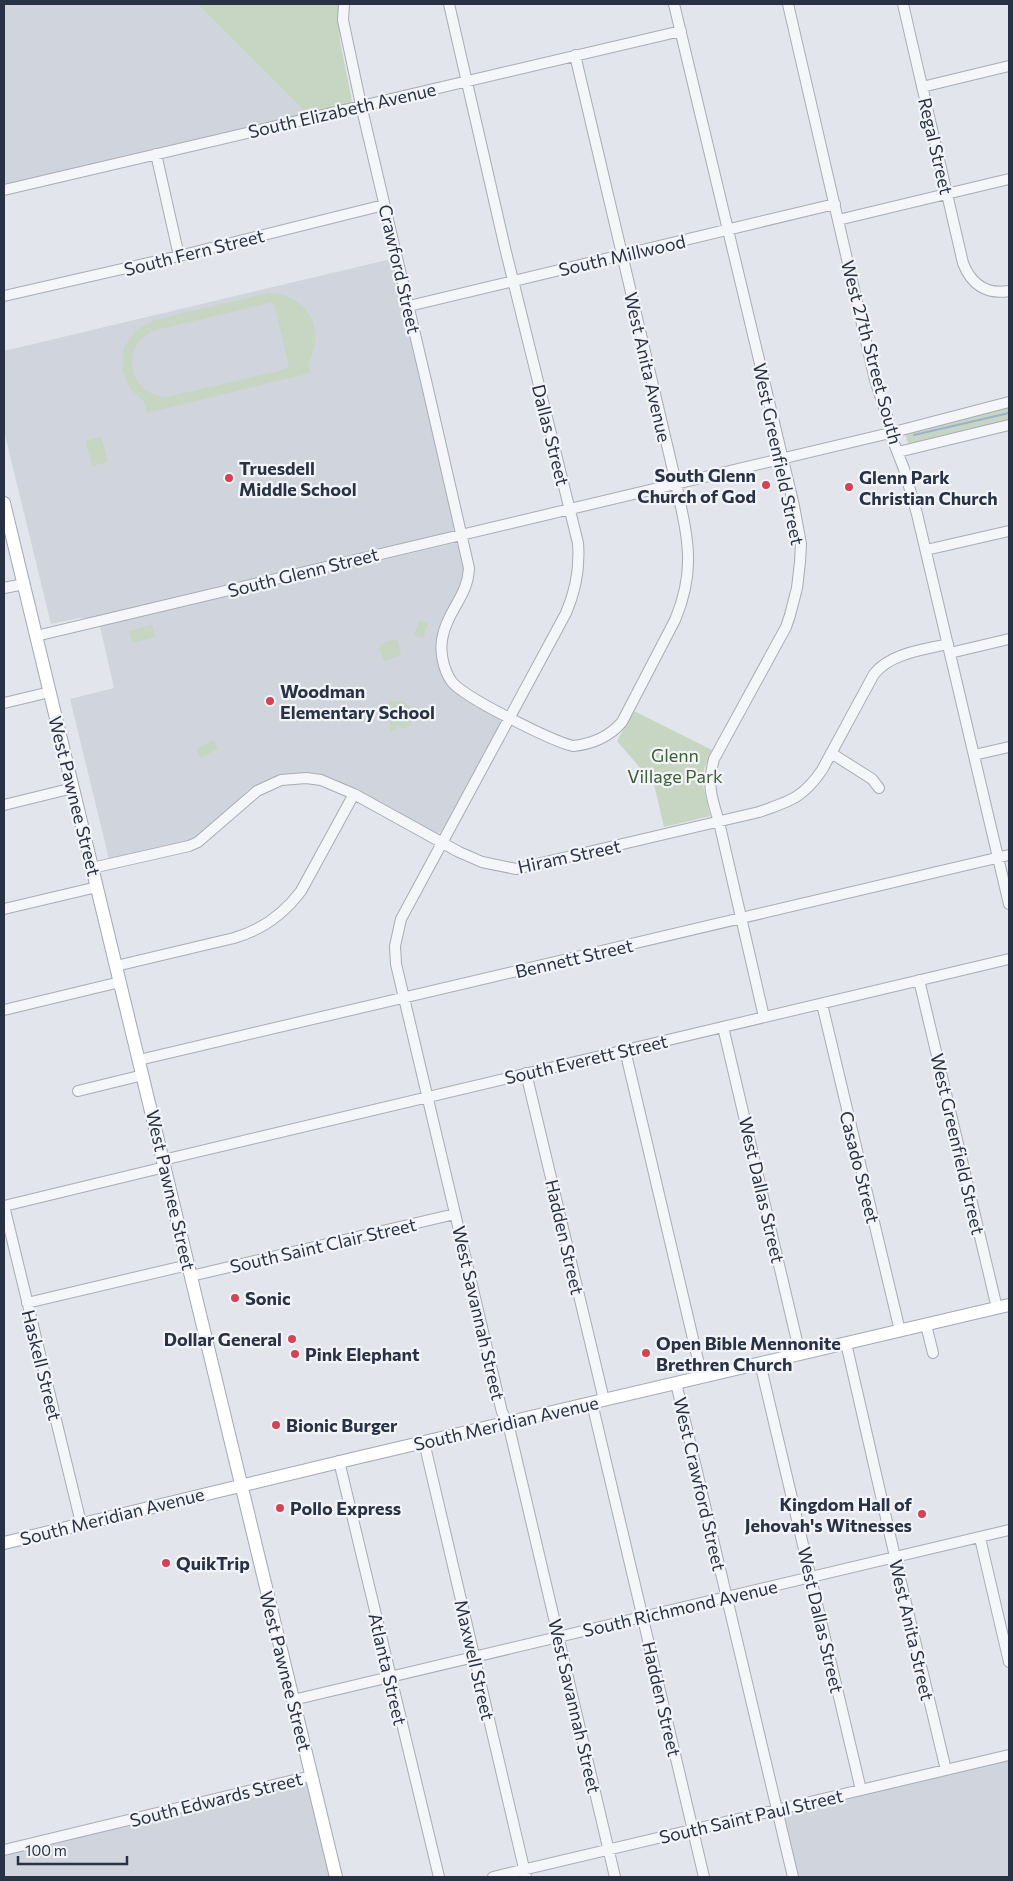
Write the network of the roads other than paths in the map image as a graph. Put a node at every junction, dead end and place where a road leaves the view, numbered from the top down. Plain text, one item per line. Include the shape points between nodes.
1 (344, 4) edge
2 (449, 4) edge
3 (674, 4) edge
4 (791, 4) edge
5 (903, 4) edge
6 (680, 31) junction
7 (575, 55) junction
8 (1009, 66) edge
9 (467, 81) junction
10 (922, 87) junction
11 (361, 106) junction
12 (156, 154) junction
13 (1009, 180) edge
14 (4, 190) edge
15 (947, 194) junction
16 (834, 204) junction
17 (384, 205) junction
18 (838, 220) junction
19 (728, 230) junction
20 (622, 255) junction
21 (180, 256) junction
22 (513, 281) junction
23 (1009, 291) edge
24 (4, 296) edge
25 (408, 306) junction
26 (1009, 402) edge
27 (1009, 425) edge
28 (890, 433) junction
29 (898, 452) junction
30 (783, 458) junction
31 (676, 483) junction
32 (4, 503) edge
33 (569, 508) junction
34 (1009, 530) edge
35 (462, 534) junction
36 (926, 550) junction
37 (24, 584) junction
38 (4, 588) edge
39 (36, 636) junction
40 (1009, 639) edge
41 (949, 648) junction
42 (50, 692) junction
43 (4, 703) edge
44 (510, 717) junction
45 (1009, 747) edge
46 (831, 753) junction
47 (974, 755) junction
48 (73, 788) junction
49 (879, 788) dead end
50 (354, 794) junction
51 (4, 805) edge
52 (719, 822) junction
53 (442, 842) junction
54 (1009, 855) edge
55 (998, 858) junction
56 (92, 868) junction
57 (97, 886) junction
58 (1009, 904) edge
59 (4, 909) edge
60 (741, 919) junction
61 (1009, 959) edge
62 (116, 966) junction
63 (920, 980) junction
64 (120, 982) junction
65 (404, 998) junction
66 (822, 1004) junction
67 (4, 1010) edge
68 (764, 1017) junction
69 (723, 1027) junction
70 (624, 1050) junction
71 (140, 1060) junction
72 (526, 1073) junction
73 (143, 1075) junction
74 (78, 1091) dead end
75 (428, 1097) junction
76 (164, 1164) junction
77 (4, 1206) edge
78 (455, 1214) junction
79 (190, 1270) junction
80 (27, 1303) junction
81 (1003, 1306) edge
82 (926, 1325) junction
83 (900, 1331) junction
84 (846, 1343) junction
85 (933, 1353) dead end
86 (800, 1354) junction
87 (760, 1363) junction
88 (702, 1377) junction
89 (676, 1383) junction
90 (598, 1402) junction
91 (508, 1423) junction
92 (424, 1442) junction
93 (339, 1462) junction
94 (241, 1485) junction
95 (81, 1524) junction
96 (1009, 1530) edge
97 (980, 1538) junction
98 (4, 1543) edge
99 (895, 1557) junction
100 (811, 1577) junction
101 (727, 1598) junction
102 (642, 1617) junction
103 (559, 1637) junction
104 (475, 1657) junction
105 (1009, 1662) edge
106 (390, 1677) junction
107 (293, 1700) junction
108 (1009, 1755) edge
109 (946, 1770) junction
110 (311, 1776) junction
111 (861, 1790) junction
112 (777, 1810) junction
113 (693, 1830) junction
114 (4, 1850) edge
115 (609, 1850) junction
116 (525, 1874) edge
117 (336, 1877) edge
118 (439, 1877) edge
119 (493, 1877) edge
120 (615, 1877) edge
121 (704, 1877) edge
122 (793, 1877) edge

1 - 11 street, Crawford Street via 343,20
2 - 9 street, Dallas Street
3 - 6 street, West Greenfield Street
4 - 16 street, West 27th Street South
5 - 10 street, Regal Street
6 - 7 street, South Elizabeth Avenue
6 - 19 street, West Greenfield Street
7 - 9 street, South Elizabeth Avenue
7 - 20 street, West Anita Avenue
8 - 10 street
9 - 11 street, South Elizabeth Avenue
9 - 22 street, Dallas Street
10 - 15 street, Regal Street
11 - 12 street, South Elizabeth Avenue
11 - 17 street, Crawford Street
12 - 14 street, South Elizabeth Avenue
12 - 21 street
13 - 15 street
15 - 18 street
15 - 23 street, Regal Street via 969,277 992,291
16 - 18 street, West 27th Street South
16 - 19 street, South Millwood
17 - 21 street, South Fern Street
17 - 25 street, Crawford Street
18 - 28 street, West 27th Street South
19 - 20 street, South Millwood
19 - 30 street, West Greenfield Street
20 - 22 street, South Millwood
20 - 31 street, West Anita Avenue
21 - 24 street, South Fern Street
22 - 25 street, South Millwood
22 - 33 street, Dallas Street
25 - 35 street, Crawford Street
26 - 28 street
27 - 29 street
28 - 29 street, West 27th Street South
28 - 30 street
29 - 36 street, West 27th Street South
30 - 31 street, South Glenn Street
30 - 52 street, West Greenfield Street via 801,544 797,588 786,627 714,759 710,794
31 - 33 street, South Glenn Street
31 - 44 street, West Anita Avenue via 688,541 686,589 675,620 622,722 606,736 573,746
32 - 37 main road, West Pawnee Street
33 - 35 street, South Glenn Street
33 - 44 street, Dallas Street via 579,554 574,595
34 - 36 street
35 - 39 street, South Glenn Street
35 - 44 street via 468,576 443,635 442,656 451,681 464,693
36 - 41 street, West 27th Street South
37 - 38 street
37 - 39 main road, West Pawnee Street
39 - 42 main road, West Pawnee Street
40 - 41 street, Hiram Street
41 - 46 street, Hiram Street via 891,659 881,666
41 - 47 street, West 27th Street South
42 - 43 street
42 - 48 main road, West Pawnee Street
44 - 53 street, Dallas Street
45 - 47 street
46 - 49 street via 872,779
46 - 52 street, Hiram Street via 812,785 794,799
47 - 55 street, West 27th Street South
48 - 51 street
48 - 56 main road, West Pawnee Street
50 - 53 street, Hiram Street
50 - 56 street, Hiram Street via 321,780 281,780 256,791 198,842
50 - 62 street via 301,891 272,921 234,938
52 - 53 street, Hiram Street via 516,869 482,862
52 - 60 street, West Greenfield Street
53 - 65 street, West Savannah Street via 399,926 396,964
54 - 55 street, Bennett Street
55 - 58 street, West 27th Street South
55 - 60 street, Bennett Street
56 - 57 main road, West Pawnee Street
57 - 59 street
57 - 62 main road, West Pawnee Street
60 - 65 street, Bennett Street
60 - 68 street, West Greenfield Street
61 - 63 street, South Everett Street
62 - 64 main road, West Pawnee Street
63 - 66 street, South Everett Street
63 - 81 street, West Greenfield Street
64 - 67 street
64 - 71 main road, West Pawnee Street
65 - 71 street, Bennett Street
65 - 75 street, West Savannah Street
66 - 68 street, South Everett Street
66 - 83 street, Casado Street
68 - 69 street, South Everett Street
69 - 70 street, South Everett Street
69 - 86 street, West Dallas Street
70 - 72 street, South Everett Street
70 - 88 street, West Crawford Street
71 - 73 main road, West Pawnee Street
72 - 75 street, South Everett Street
72 - 90 street, Hadden Street
73 - 74 street
73 - 76 main road, West Pawnee Street
75 - 76 street, South Everett Street
75 - 78 street, West Savannah Street
76 - 77 street, South Everett Street
76 - 79 main road, West Pawnee Street
77 - 80 street, Haskell Street
78 - 79 street, South Saint Clair Street
78 - 91 street, West Savannah Street via 502,1412
79 - 80 street, South Saint Clair Street
79 - 94 main road, West Pawnee Street
80 - 95 street, Haskell Street
81 - 82 main road, South Meridian Avenue
82 - 83 main road, South Meridian Avenue
82 - 85 street
83 - 84 main road, South Meridian Avenue
84 - 86 main road, South Meridian Avenue
84 - 99 street, West Anita Street
86 - 87 main road, South Meridian Avenue
87 - 88 main road, South Meridian Avenue
87 - 100 street, West Dallas Street
88 - 89 main road, South Meridian Avenue
89 - 90 main road, South Meridian Avenue
89 - 101 street, West Crawford Street
90 - 91 main road, South Meridian Avenue
90 - 102 street, Hadden Street
91 - 92 main road, South Meridian Avenue
91 - 103 street, West Savannah Street
92 - 93 main road, South Meridian Avenue
92 - 104 street, Maxwell Street
93 - 94 main road, South Meridian Avenue
93 - 106 street, Atlanta Street
94 - 95 main road, South Meridian Avenue
94 - 107 main road, West Pawnee Street
95 - 98 main road, South Meridian Avenue
96 - 97 street, South Richmond Avenue
97 - 99 street, South Richmond Avenue
97 - 105 street
99 - 100 street, South Richmond Avenue
99 - 109 street, West Anita Street
100 - 101 street, South Richmond Avenue
100 - 111 street, West Dallas Street
101 - 102 street, South Richmond Avenue
101 - 112 street, West Crawford Street
102 - 103 street, South Richmond Avenue
102 - 113 street, Hadden Street
103 - 104 street, South Richmond Avenue
103 - 115 street, West Savannah Street
104 - 106 street, South Richmond Avenue
104 - 116 street, Maxwell Street
106 - 107 street, South Richmond Avenue
106 - 118 street, Atlanta Street
107 - 110 main road, West Pawnee Street
108 - 109 street, South Saint Paul Street
109 - 111 street, South Saint Paul Street
110 - 114 street, South Edwards Street
110 - 117 main road, West Pawnee Street
111 - 112 street, South Saint Paul Street
112 - 113 street, South Saint Paul Street
112 - 122 street, West Crawford Street
113 - 115 street, South Saint Paul Street
113 - 121 street, Hadden Street
115 - 116 street, South Saint Paul Street
115 - 120 street, West Savannah Street
116 - 119 street, South Saint Paul Street

